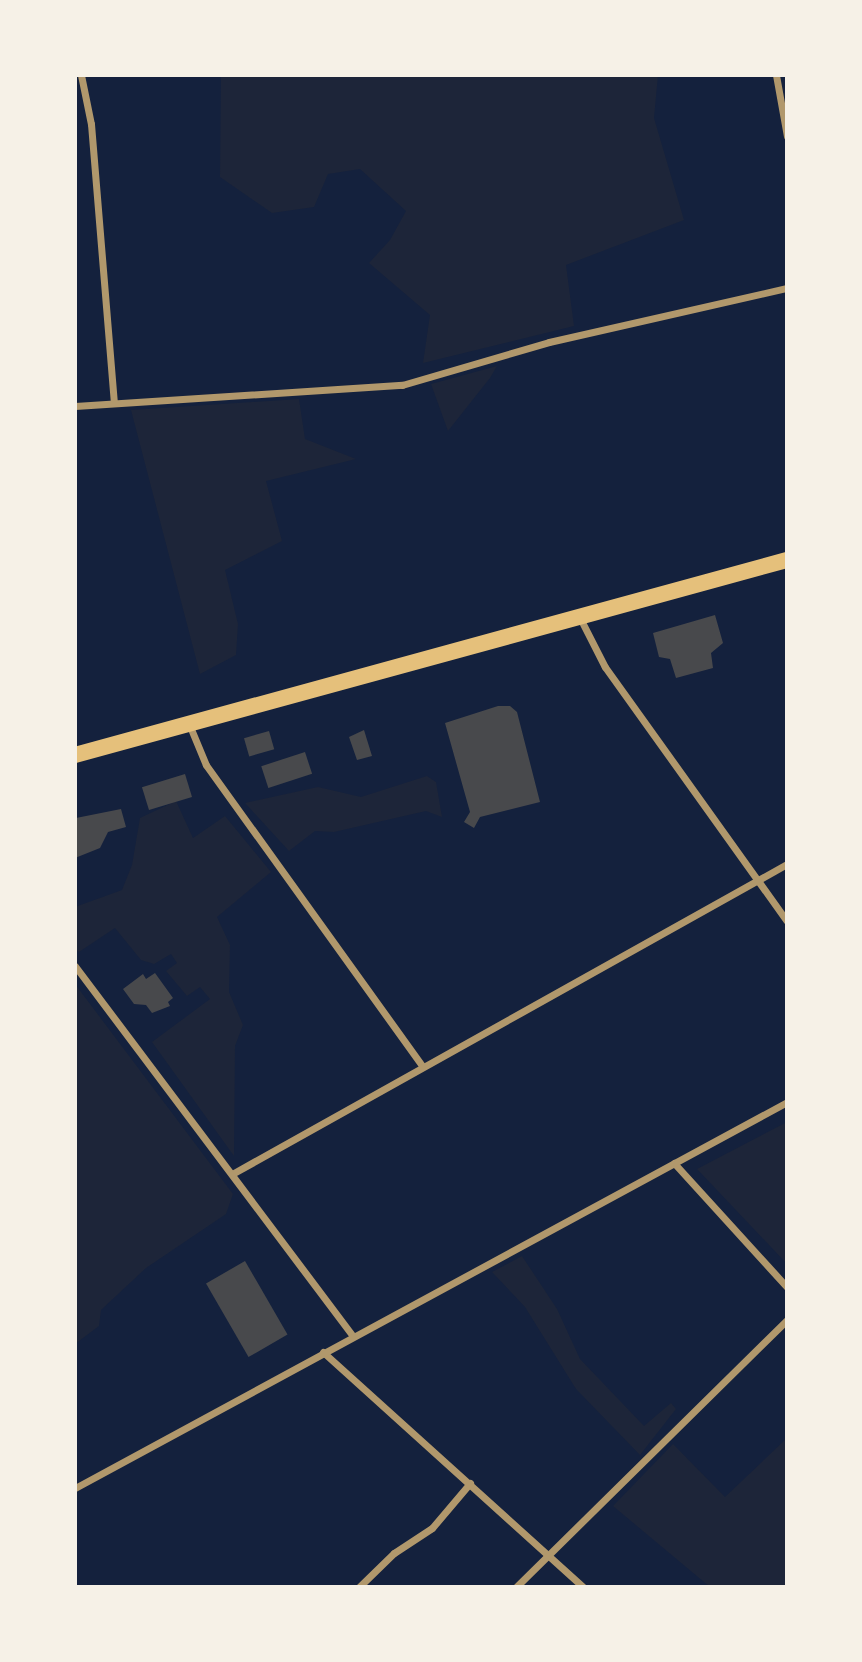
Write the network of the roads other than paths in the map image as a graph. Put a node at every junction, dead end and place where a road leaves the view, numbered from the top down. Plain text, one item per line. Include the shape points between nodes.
1 (81, 75) edge
2 (776, 75) edge
3 (787, 136) edge
4 (787, 288) edge
5 (114, 403) junction
6 (75, 406) edge
7 (787, 559) edge
8 (579, 616) junction
9 (189, 723) junction
10 (75, 755) edge
11 (787, 864) edge
12 (757, 880) junction
13 (787, 921) edge
14 (75, 966) edge
15 (422, 1066) junction
16 (787, 1102) edge
17 (674, 1163) junction
18 (232, 1174) junction
19 (787, 1287) edge
20 (787, 1320) edge
21 (353, 1336) junction
22 (323, 1352) junction
23 (470, 1483) junction
24 (75, 1488) edge
25 (547, 1553) junction
26 (359, 1587) edge
27 (516, 1587) edge
28 (583, 1587) edge

1 - 5 street via 92,124
2 - 3 street
4 - 5 street via 549,342 402,385
5 - 6 street
7 - 8 main road
8 - 9 main road
8 - 12 street via 605,667
9 - 10 main road
9 - 15 street via 208,769
11 - 12 street
12 - 13 street
12 - 15 street
14 - 18 street
15 - 18 street
16 - 17 street
17 - 19 street
17 - 21 street
18 - 21 street
20 - 25 street
21 - 22 street
22 - 23 street
22 - 24 street
23 - 25 street
23 - 26 street via 432,1528 394,1553
25 - 27 street
25 - 28 street

